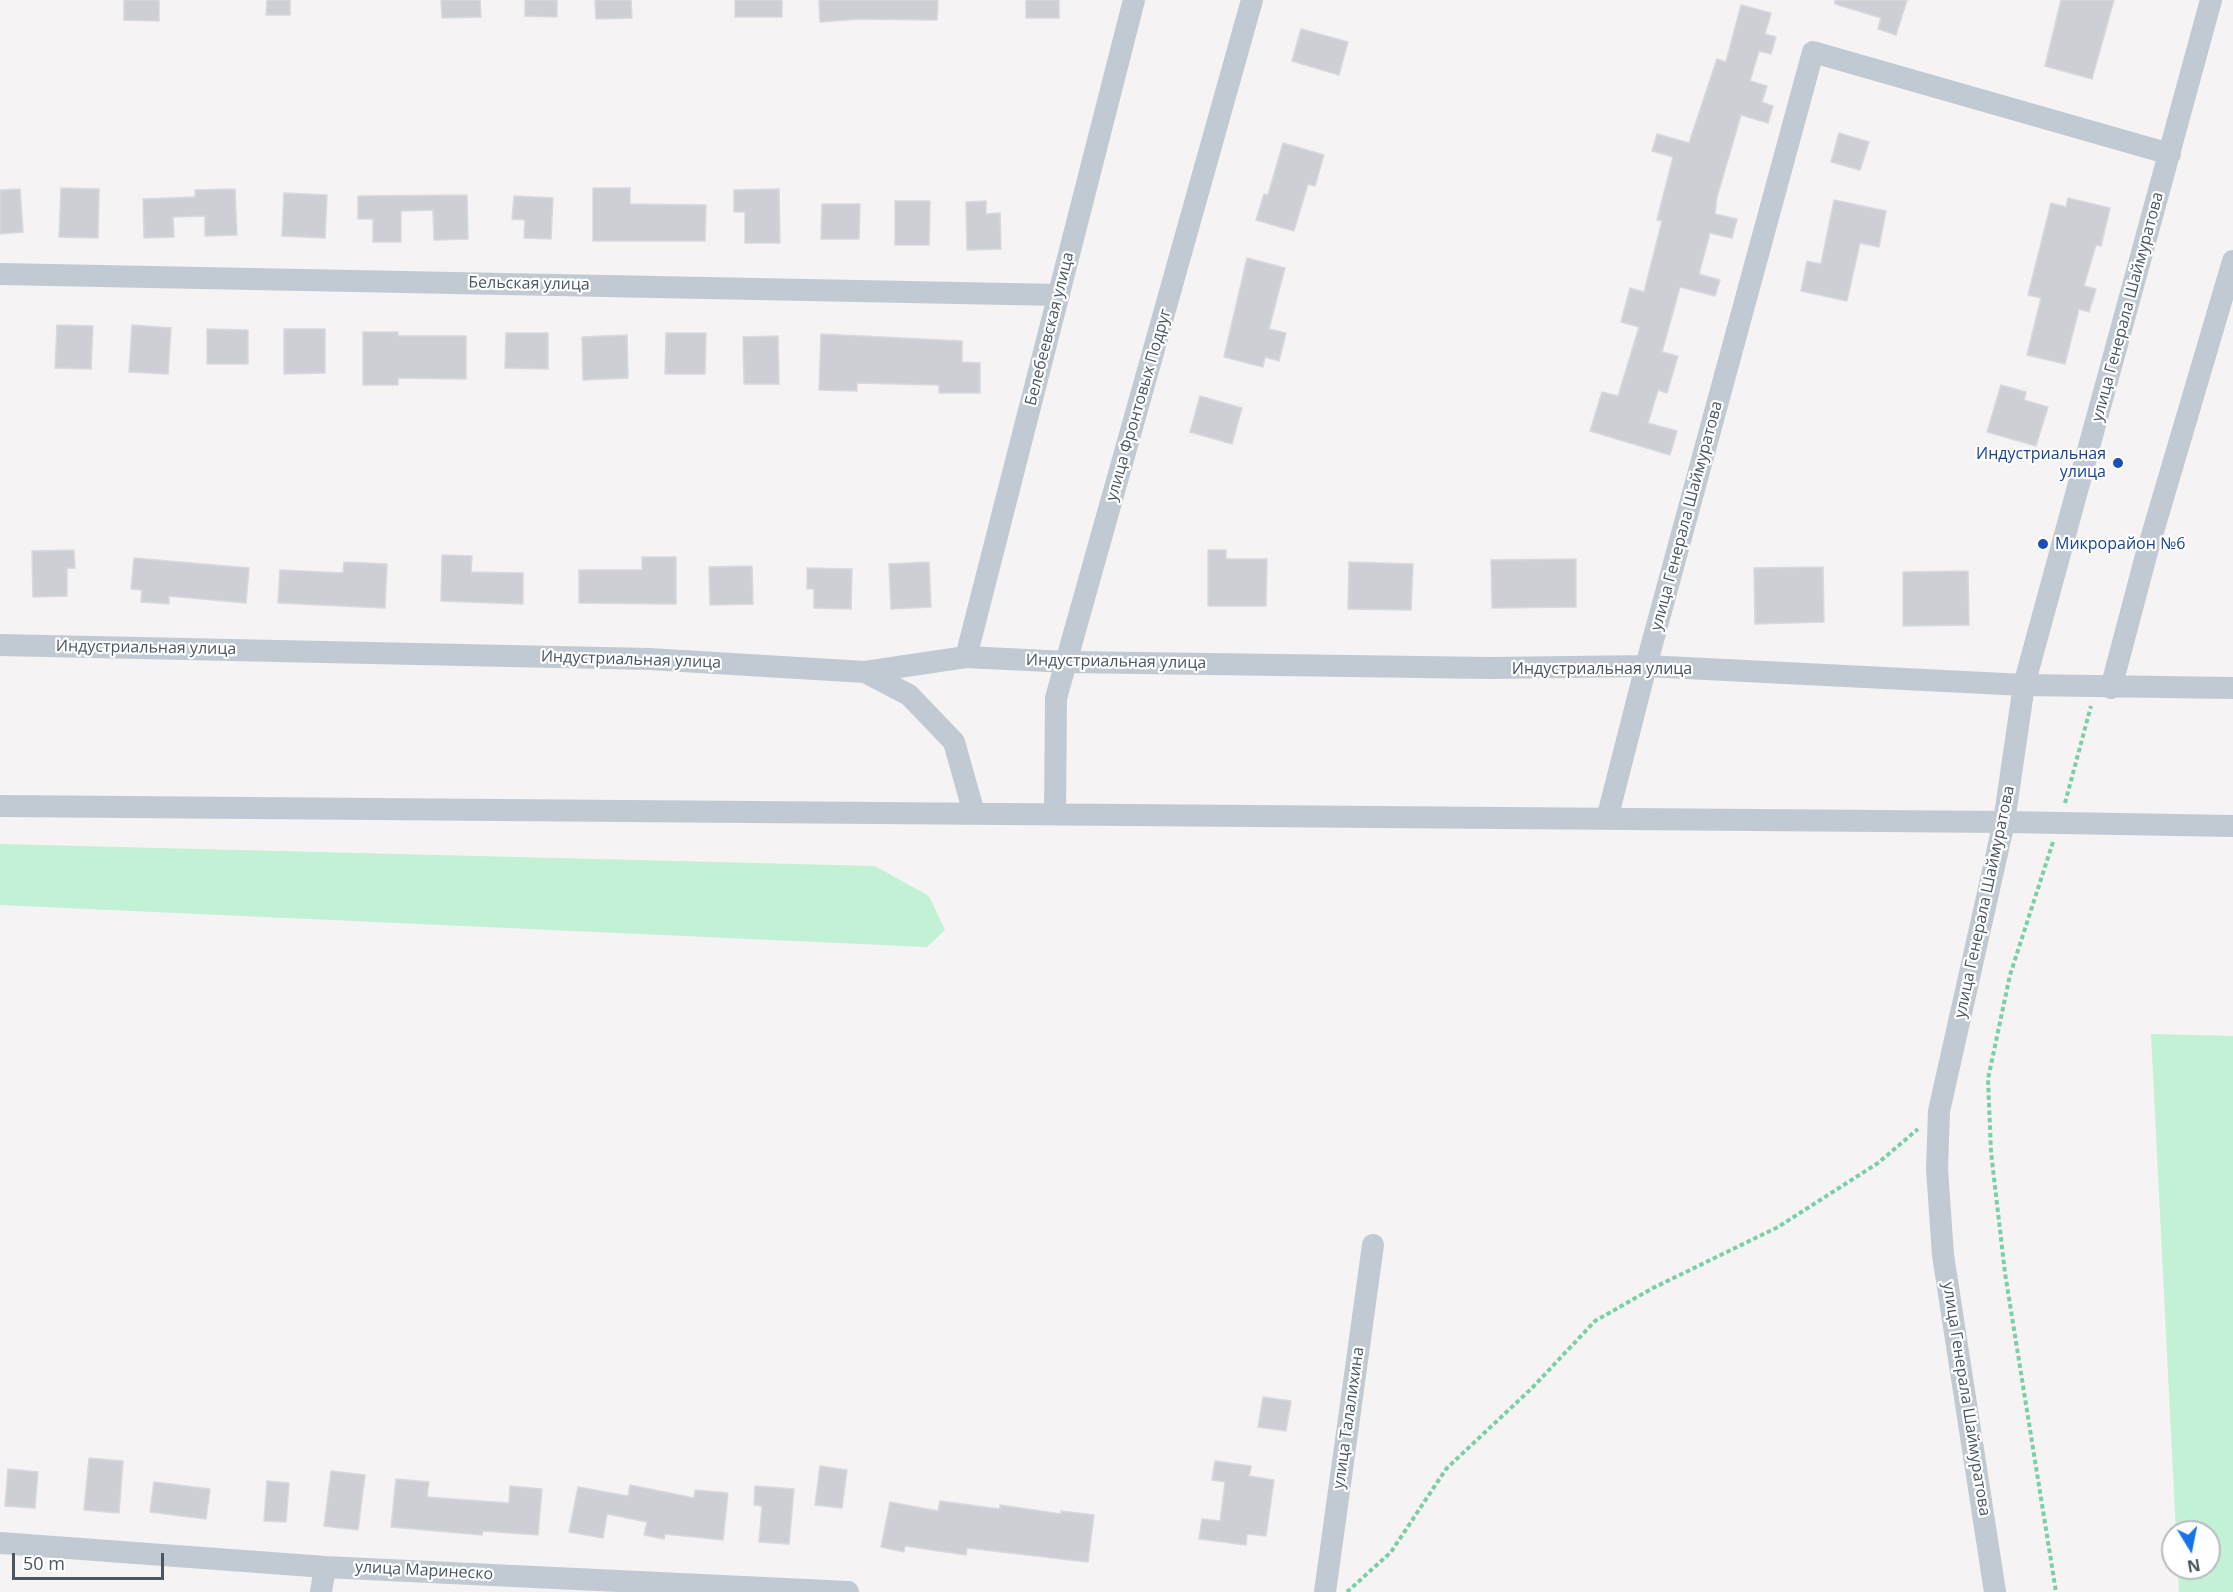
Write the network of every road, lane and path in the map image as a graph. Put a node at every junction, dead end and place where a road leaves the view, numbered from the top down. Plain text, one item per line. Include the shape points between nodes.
1 (1134, 0) edge
2 (1252, 0) edge
3 (2211, 0) edge
4 (2170, 154) junction
5 (2233, 261) edge
6 (0, 274) edge
7 (1059, 295) junction
8 (0, 645) edge
9 (966, 657) junction
10 (1068, 662) junction
11 (1646, 666) junction
12 (865, 672) junction
13 (2024, 686) junction
14 (2104, 687) junction
15 (2233, 688) edge
16 (0, 806) edge
17 (974, 813) junction
18 (1055, 814) junction
19 (1607, 819) junction
20 (2004, 822) junction
21 (2059, 823) junction
22 (2233, 826) edge
23 (1939, 1111) junction
24 (1374, 1245) dead end
25 (0, 1543) edge
26 (325, 1567) junction
27 (321, 1592) edge
28 (848, 1592) edge
29 (1325, 1592) edge
30 (1347, 1592) edge
31 (1995, 1592) edge
32 (2056, 1592) edge

1 - 7 street, Белебеевская улица
2 - 10 street, улица Фронтовых Подруг
3 - 4 street, улица Генерала Шаймуратова
4 - 11 street, улица Генерала Шаймуратова via 1813,52
4 - 13 street, улица Генерала Шаймуратова
5 - 14 street
6 - 7 street, Бельская улица
7 - 9 street, Белебеевская улица
8 - 12 street, Индустриальная улица via 649,659
9 - 10 street, Индустриальная улица
9 - 12 street, Индустриальная улица
10 - 11 street, Индустриальная улица via 1490,668
10 - 18 street, улица Фронтовых Подруг via 1056,698
11 - 13 street, Индустриальная улица
11 - 19 street, улица Генерала Шаймуратова
12 - 17 street via 909,695 954,742
13 - 14 street, Индустриальная улица
13 - 20 street, улица Генерала Шаймуратова
14 - 15 street, Индустриальная улица
14 - 21 path
16 - 17 street
17 - 18 street
18 - 19 street
19 - 20 street
20 - 21 street
20 - 23 street, улица Генерала Шаймуратова
21 - 22 street
21 - 32 path via 2010,975 1988,1079 1991,1152 2005,1273
23 - 30 path via 1878,1164 1778,1227 1595,1321 1532,1388 1446,1469 1391,1552
23 - 31 street, улица Генерала Шаймуратова via 1937,1169 1943,1255
24 - 29 street, улица Талалихина
25 - 26 street, улица Маринеско
26 - 27 street
26 - 28 street, улица Маринеско

